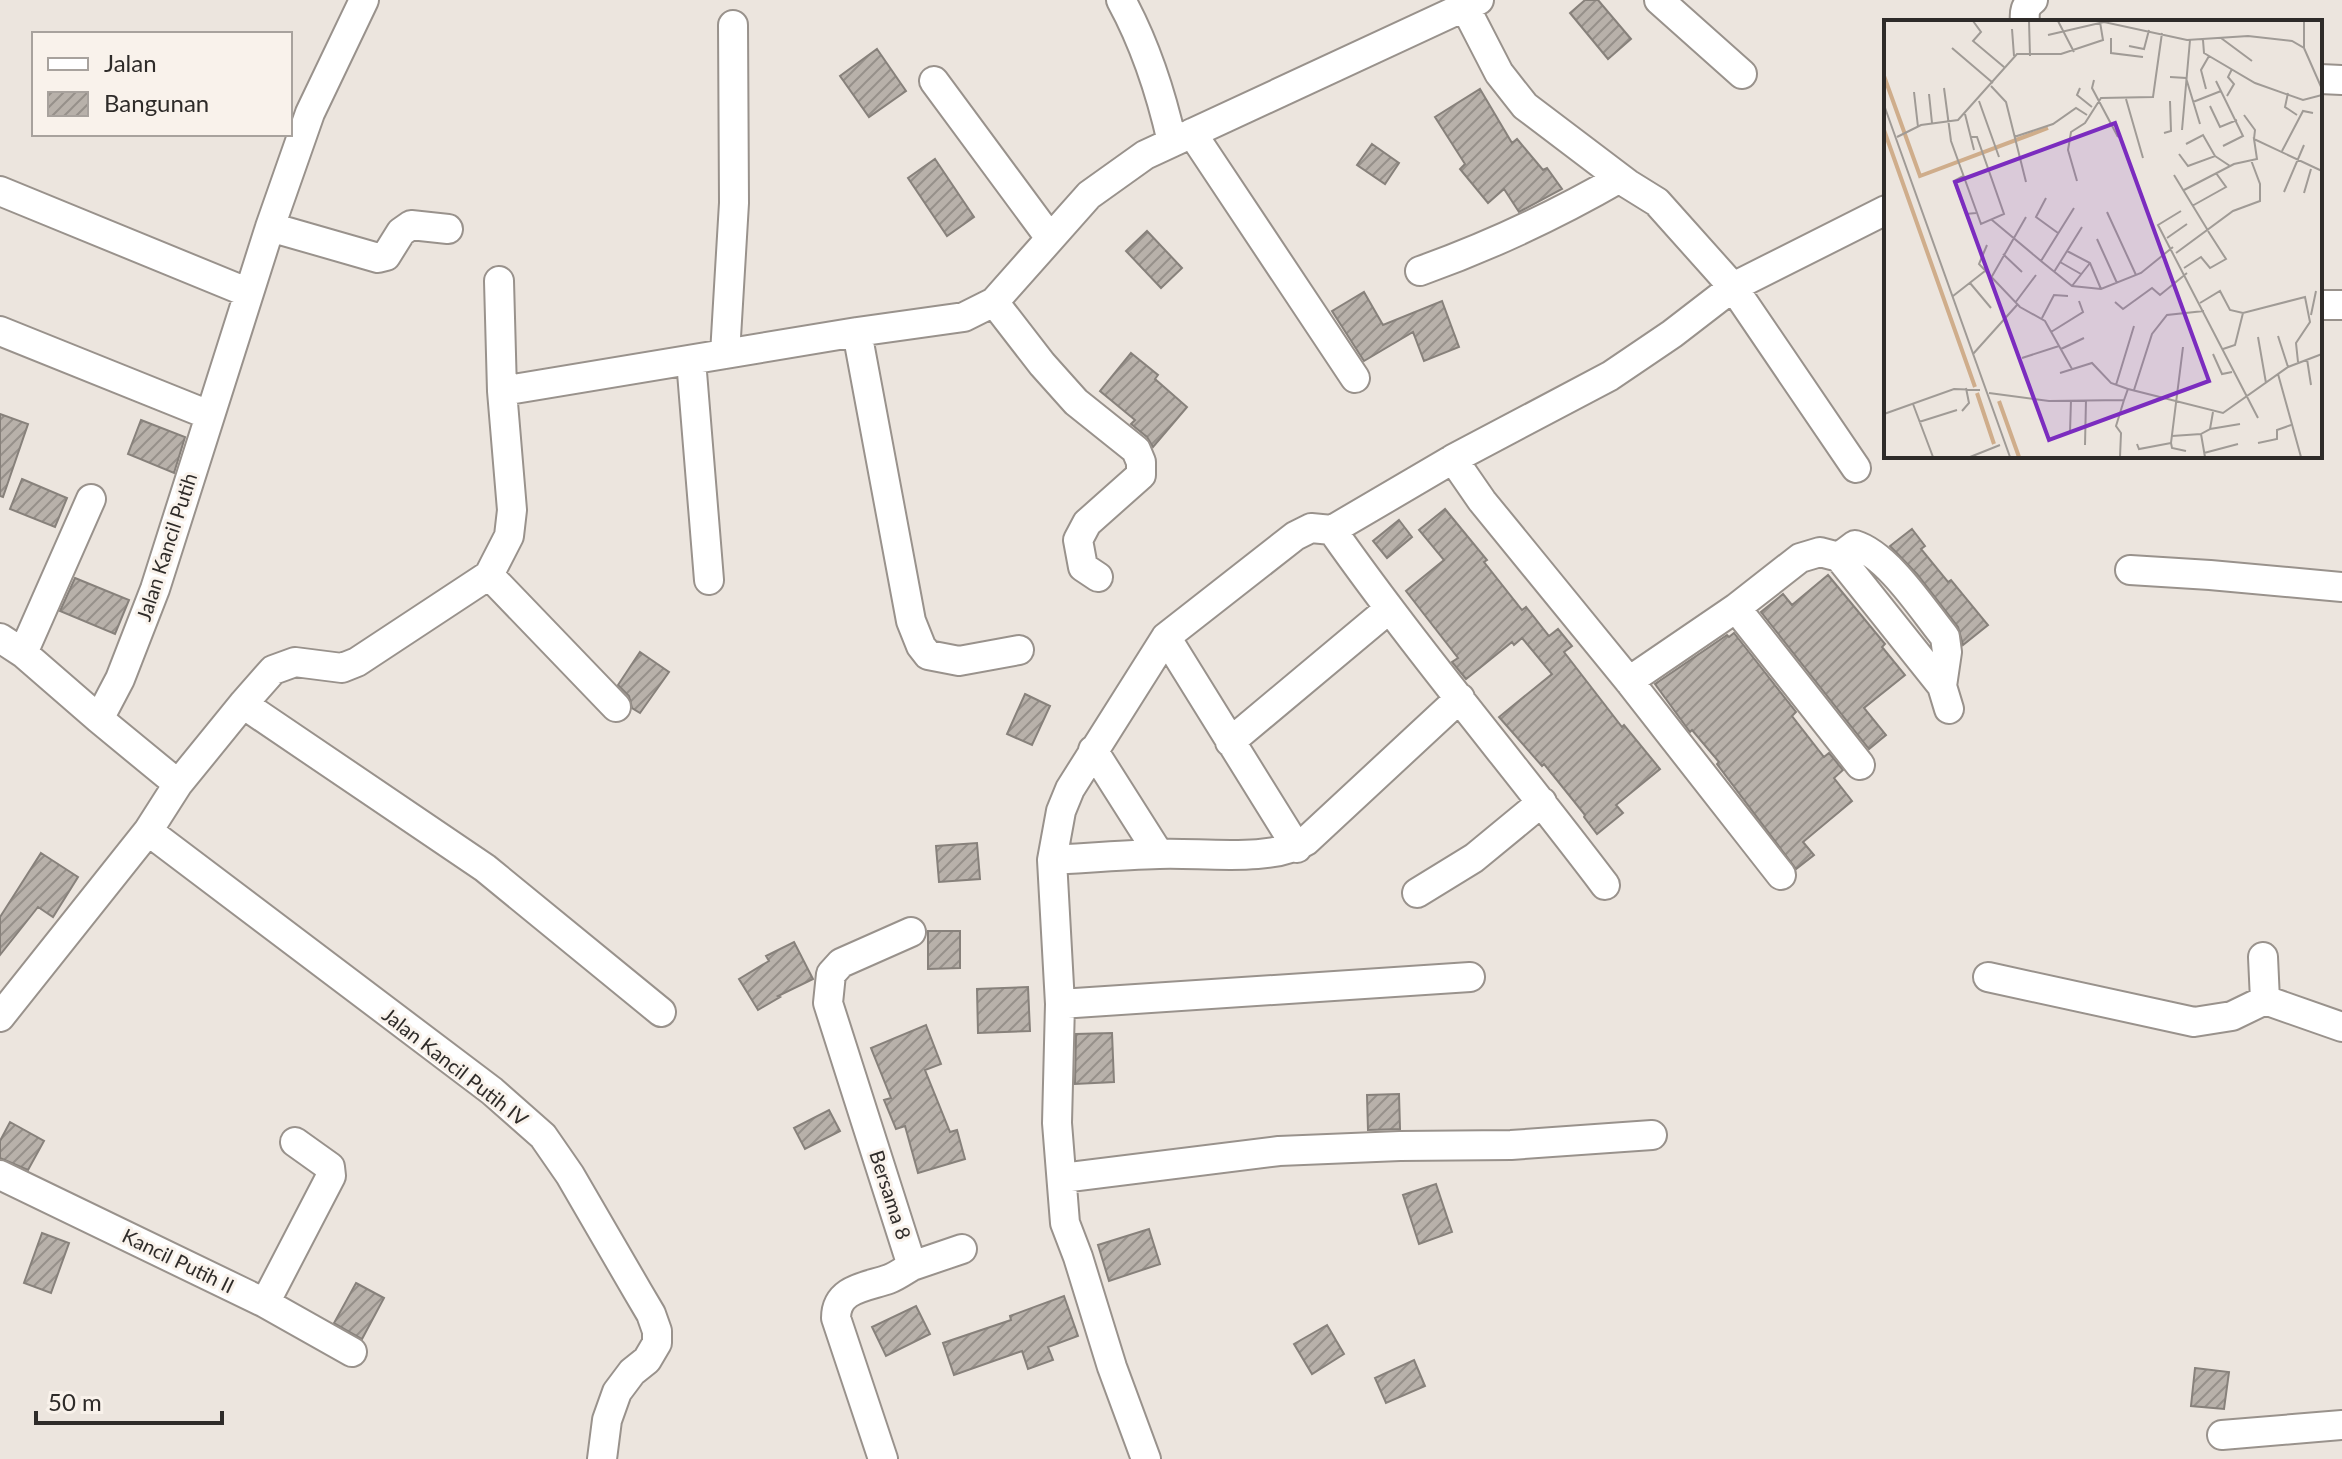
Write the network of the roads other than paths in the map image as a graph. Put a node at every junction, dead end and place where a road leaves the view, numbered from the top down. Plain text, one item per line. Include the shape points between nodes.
1 (364, 0) edge
2 (1121, 0) edge
3 (1659, 0) edge
4 (2033, 0) edge
5 (1471, 3) edge
6 (2025, 20) edge
7 (733, 25) dead end
8 (1742, 74) dead end
9 (2322, 79) edge
10 (2342, 80) edge
11 (934, 81) dead end
12 (1182, 137) junction
13 (1620, 178) junction
14 (0, 191) edge
15 (1884, 211) edge
16 (270, 227) junction
17 (448, 229) dead end
18 (1050, 238) junction
19 (1420, 271) dead end
20 (499, 281) dead end
21 (1733, 287) junction
22 (249, 293) junction
23 (994, 302) junction
24 (0, 331) edge
25 (857, 332) junction
26 (725, 354) junction
27 (691, 360) junction
28 (1355, 378) dead end
29 (502, 391) junction
30 (209, 415) junction
31 (1453, 459) junction
32 (1856, 468) dead end
33 (91, 499) dead end
34 (1332, 530) junction
35 (2130, 570) dead end
36 (489, 575) junction
37 (1098, 577) dead end
38 (709, 580) dead end
39 (2342, 587) edge
40 (1736, 608) junction
41 (1389, 609) junction
42 (1166, 637) junction
43 (11, 646) edge
44 (1019, 650) dead end
45 (1629, 681) junction
46 (1946, 697) dead end
47 (1460, 698) junction
48 (243, 704) junction
49 (616, 707) dead end
50 (99, 719) junction
51 (1230, 742) junction
52 (1093, 750) junction
53 (1860, 765) dead end
54 (178, 784) junction
55 (1542, 802) junction
56 (148, 831) junction
57 (1297, 848) junction
58 (1159, 854) junction
59 (1052, 860) junction
60 (1781, 875) dead end
61 (1605, 885) dead end
62 (1417, 893) dead end
63 (911, 932) dead end
64 (2263, 957) dead end
65 (1470, 977) dead end
66 (1988, 977) dead end
67 (2265, 1000) junction
68 (1060, 1004) junction
69 (661, 1012) dead end
70 (0, 1017) edge
71 (2342, 1027) edge
72 (1652, 1135) dead end
73 (295, 1142) dead end
74 (0, 1175) edge
75 (1062, 1178) junction
76 (962, 1249) dead end
77 (912, 1266) junction
78 (265, 1303) junction
79 (352, 1352) dead end
80 (2342, 1425) edge
81 (2222, 1435) dead end
82 (602, 1459) edge
83 (883, 1459) edge
84 (1146, 1459) edge

1 - 16 street, Jalan Kancil Putih via 310,113
2 - 12 street via 1164,108
3 - 8 street
4 - 6 street
5 - 12 street
5 - 13 street via 1499,73 1525,106
7 - 26 street via 734,203
9 - 10 street
11 - 18 street
12 - 18 street via 1145,155 1089,195
12 - 28 street
13 - 19 street via 1475,251
13 - 21 street via 1657,202
14 - 22 street
15 - 21 street
16 - 17 street via 378,258 386,256 411,225
16 - 22 street, Jalan Kancil Putih
18 - 23 street
20 - 29 street
21 - 31 street via 1610,376
21 - 32 street
22 - 30 street, Jalan Kancil Putih
23 - 25 street via 964,317
23 - 37 street via 1076,402 1136,450 1141,462 1141,475 1087,523 1078,540 1083,567
24 - 30 street
25 - 26 street
25 - 44 street via 911,621 921,646 928,655 959,661
26 - 27 street
27 - 29 street
27 - 38 street
29 - 36 street via 512,510 509,536
30 - 50 street, Jalan Kancil Putih via 155,589
31 - 34 street
31 - 45 street
33 - 43 street
34 - 41 street
34 - 42 street via 1311,528 1295,536
35 - 39 street
36 - 48 street via 357,662 342,668 295,662 273,670
36 - 49 street
40 - 45 street
40 - 46 street via 1800,558 1820,552 1839,557 1855,545 1865,548 1881,558 1945,637
40 - 53 street
41 - 47 street
41 - 51 street
42 - 51 street
42 - 52 street
43 - 50 street
45 - 60 street
47 - 55 street
47 - 57 street
48 - 54 street
48 - 69 street via 485,868
50 - 54 street
51 - 57 street
52 - 58 street
52 - 59 street via 1061,811
54 - 56 street
55 - 61 street
55 - 62 street via 1474,858
56 - 70 street
56 - 82 street, Jalan Kancil Putih IV via 492,1091 543,1136 657,1331 647,1360 617,1392
57 - 58 street via 1262,854
58 - 59 street
59 - 68 street
63 - 77 street, Bersama 8 via 841,963 831,974 828,1003
64 - 67 street
65 - 68 street
66 - 67 street via 2194,1022 2232,1016
67 - 71 street
68 - 75 street via 1057,1123
72 - 75 street via 1279,1151
73 - 78 street via 330,1167 331,1176
74 - 78 street, Kancil Putih II
75 - 84 street via 1065,1223
76 - 77 street
77 - 83 street, Bersama 8 via 852,1290 836,1309
78 - 79 street, Kancil Putih II
80 - 81 street

